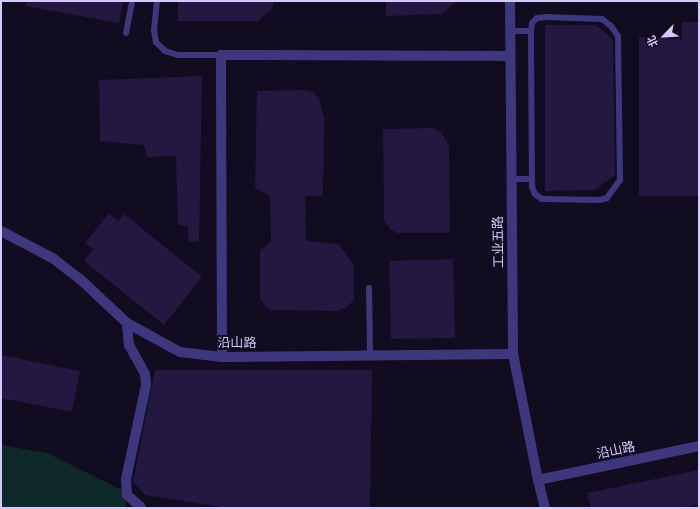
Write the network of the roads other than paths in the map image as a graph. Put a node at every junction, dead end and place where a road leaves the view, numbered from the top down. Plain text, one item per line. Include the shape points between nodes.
1 (132, 1) edge
2 (157, 1) edge
3 (510, 1) edge
4 (510, 31) junction
5 (531, 31) junction
6 (126, 33) dead end
7 (221, 55) junction
8 (510, 56) junction
9 (511, 179) junction
10 (532, 179) junction
11 (1, 230) edge
12 (369, 288) dead end
13 (127, 323) junction
14 (513, 354) junction
15 (370, 355) junction
16 (222, 357) junction
17 (699, 446) edge
18 (538, 480) junction
19 (142, 508) edge
20 (545, 508) edge

1 - 6 lane
2 - 7 lane via 154,30 156,42 165,51 178,55
3 - 4 street, 工业五路
4 - 5 lane
4 - 8 street, 工业五路
5 - 10 lane
5 - 10 lane via 532,23 537,18 602,19 618,36 620,180 616,189 607,198 600,200 542,199 535,194
7 - 8 street
7 - 16 street
8 - 9 street, 工业五路
9 - 10 lane
9 - 14 street, 工业五路
11 - 13 street, 沿山路 via 54,258 80,278
12 - 15 lane
13 - 16 street, 沿山路 via 180,352
13 - 19 street via 129,345 146,374 146,385 126,479 127,495
14 - 15 street, 沿山路
14 - 18 street, 工业五路
15 - 16 street, 沿山路
17 - 18 street, 沿山路
18 - 20 street, 工业五路

